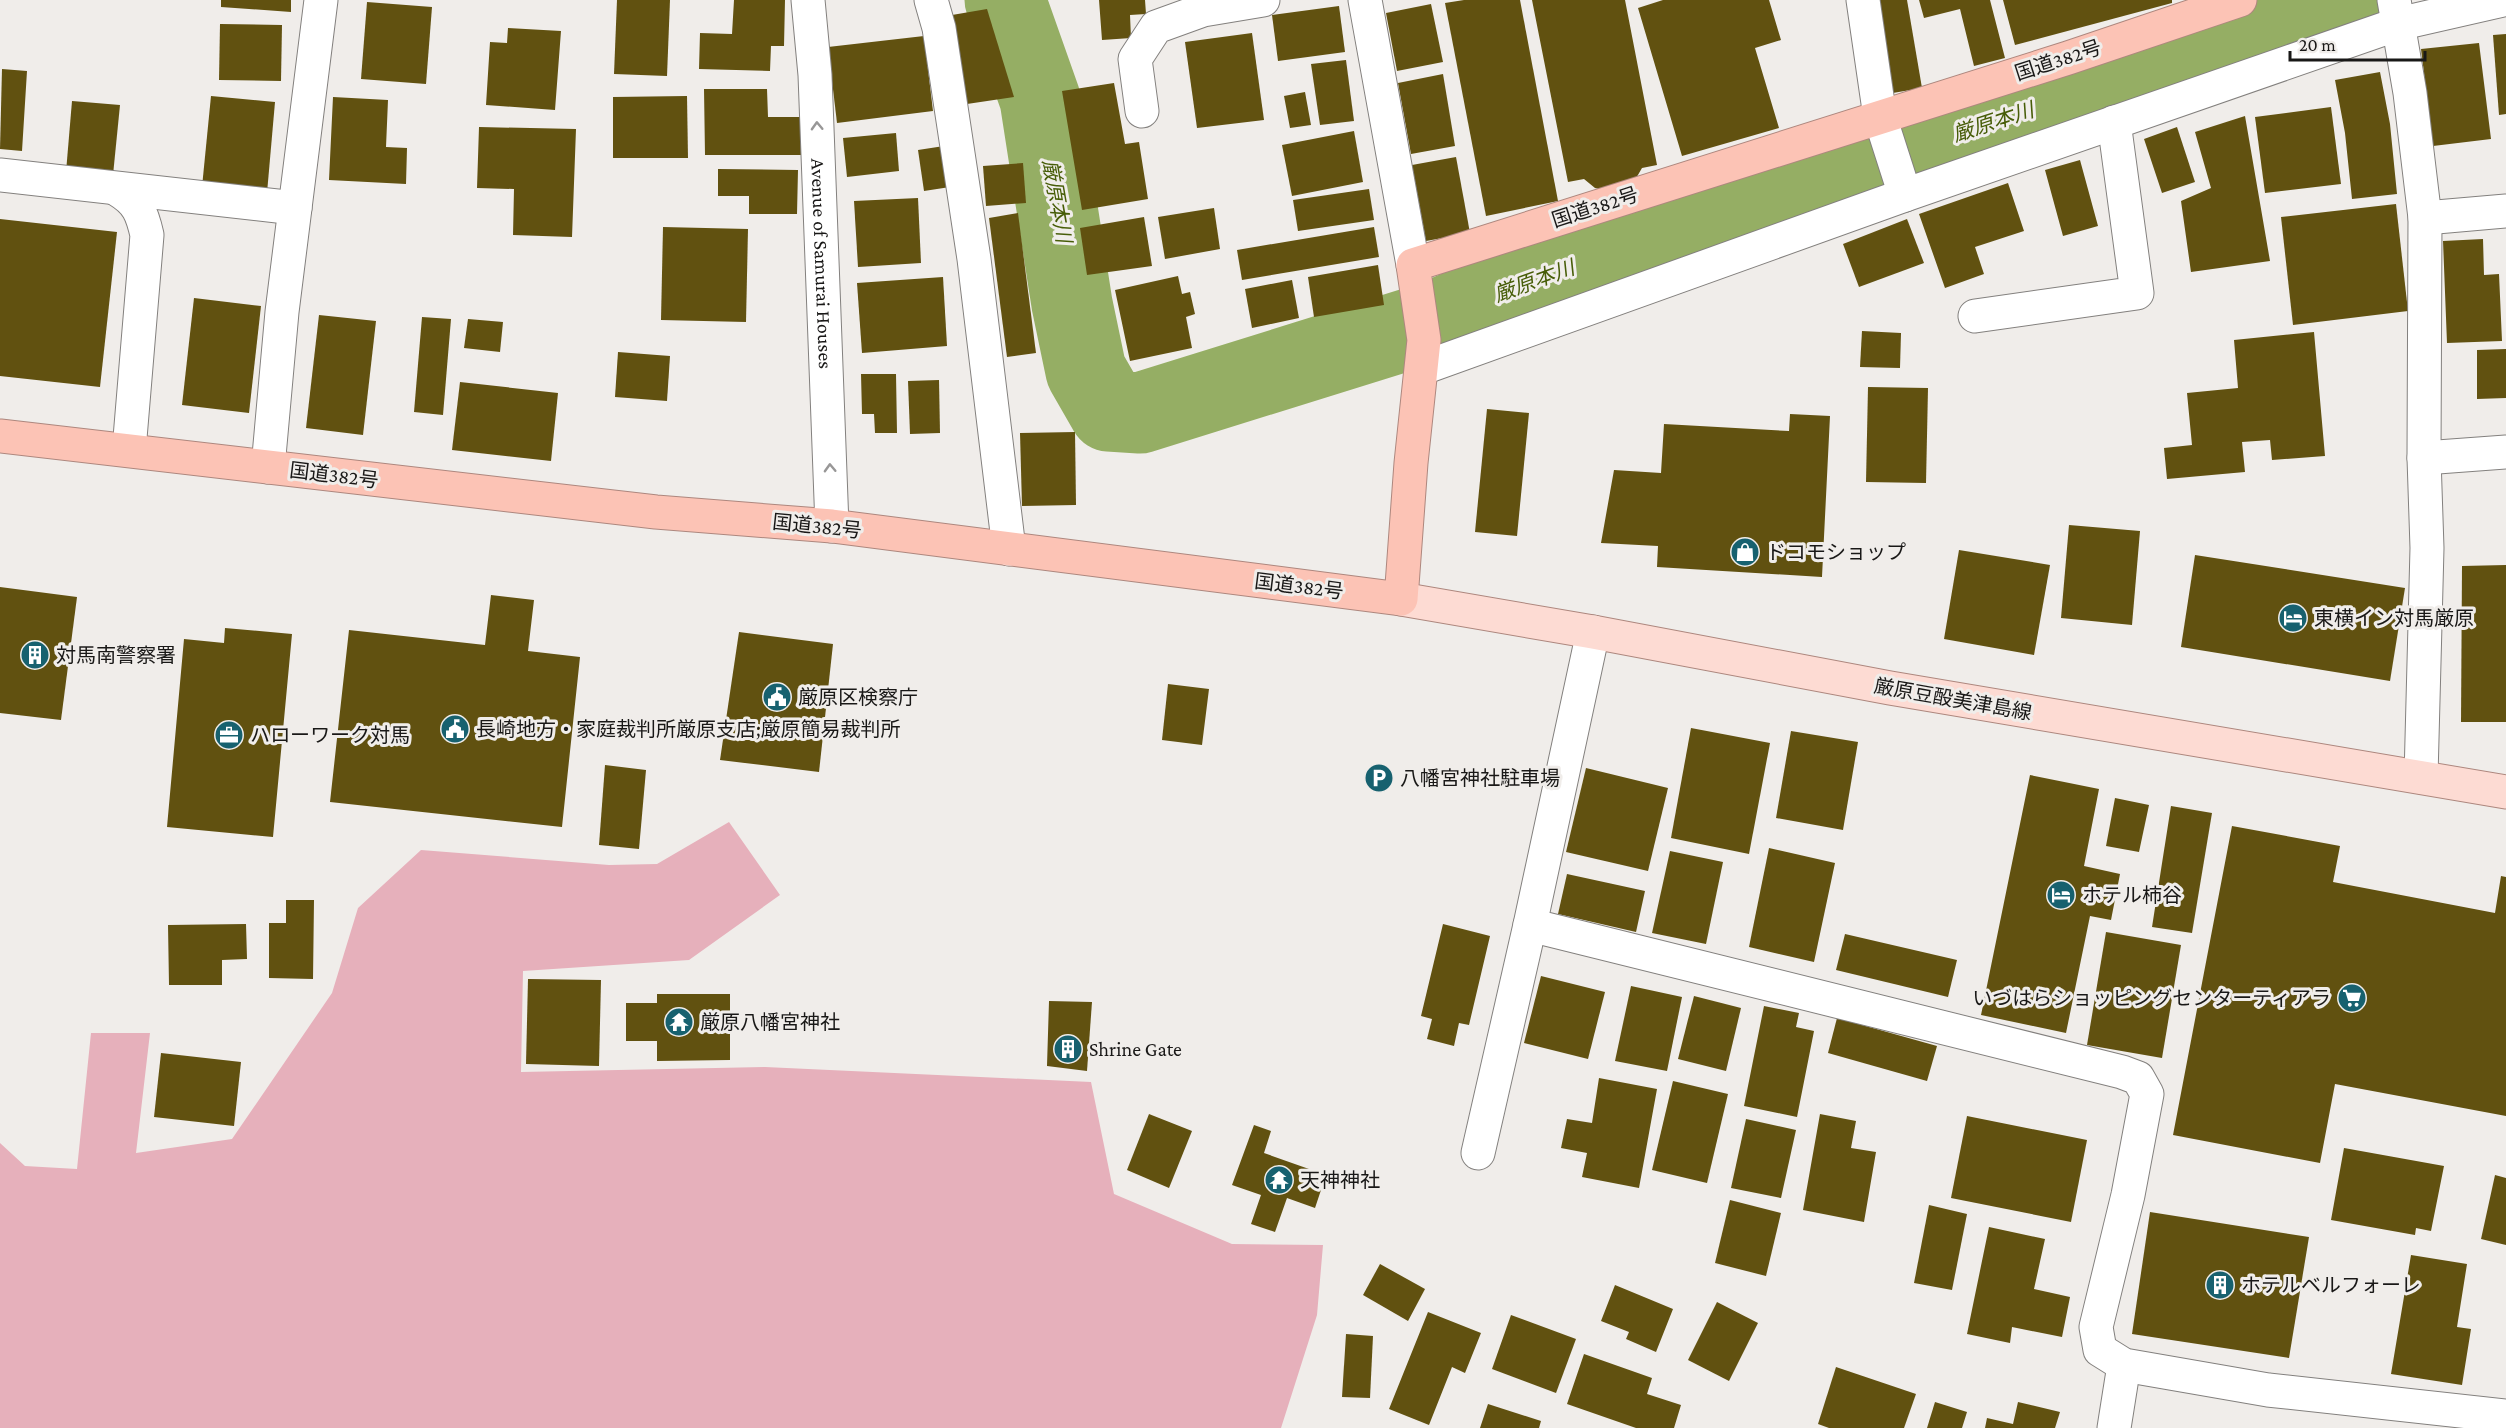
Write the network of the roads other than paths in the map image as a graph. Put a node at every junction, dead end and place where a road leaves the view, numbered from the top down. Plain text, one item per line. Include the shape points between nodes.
1 (321, 0) edge
2 (808, 0) edge
3 (931, 0) edge
4 (1263, 0) edge
5 (1365, 0) edge
6 (1863, 0) edge
7 (2240, 0) edge
8 (2503, 0) edge
9 (2396, 10) edge
10 (1142, 111) dead end
11 (2114, 122) junction
12 (1882, 123) junction
13 (0, 175) edge
14 (1903, 189) junction
15 (118, 190) junction
16 (295, 208) junction
17 (2506, 211) edge
18 (2425, 218) junction
19 (1416, 280) junction
20 (1975, 316) dead end
21 (1424, 354) junction
22 (0, 436) edge
23 (129, 450) junction
24 (2506, 452) edge
25 (2424, 458) junction
26 (268, 467) junction
27 (832, 526) junction
28 (1009, 549) junction
29 (1401, 599) junction
30 (1593, 632) junction
31 (2421, 777) junction
32 (2506, 792) edge
33 (1530, 925) junction
34 (1478, 1153) dead end
35 (2124, 1365) junction
36 (2506, 1416) edge
37 (2114, 1428) edge

1 - 16 street
27 -> 2 street, Avenue of Samurai Houses via 815,75
3 - 28 street via 939,28 974,259
4 - 10 street via 1203,10 1156,27 1135,59
5 - 19 street
6 - 12 street
7 - 12 highway, 国道382号
8 - 9 street
9 - 11 street
9 - 18 street
11 - 14 street
11 - 20 street via 2137,293
12 - 14 street
12 - 19 highway, 国道382号
13 - 15 street
14 - 21 street
15 - 16 street
15 - 23 street via 141,209 147,235
16 - 26 street
17 - 18 street
18 - 25 street
19 - 21 highway
21 - 29 highway
22 - 23 highway, 国道382号
23 - 26 highway, 国道382号
24 - 25 street
25 - 31 street via 2427,548
26 - 27 highway, 国道382号 via 645,511
27 - 28 highway, 国道382号
28 - 29 highway, 国道382号
29 - 30 main road, 厳原豆酘美津島線
30 - 31 main road, 厳原豆酘美津島線 via 1890,688
30 - 33 street
31 - 32 main road, 厳原豆酘美津島線
33 - 34 street
33 - 35 street via 2138,1078 2147,1094 2128,1195 2096,1327 2100,1350
35 - 36 street via 2268,1389
35 - 37 street

